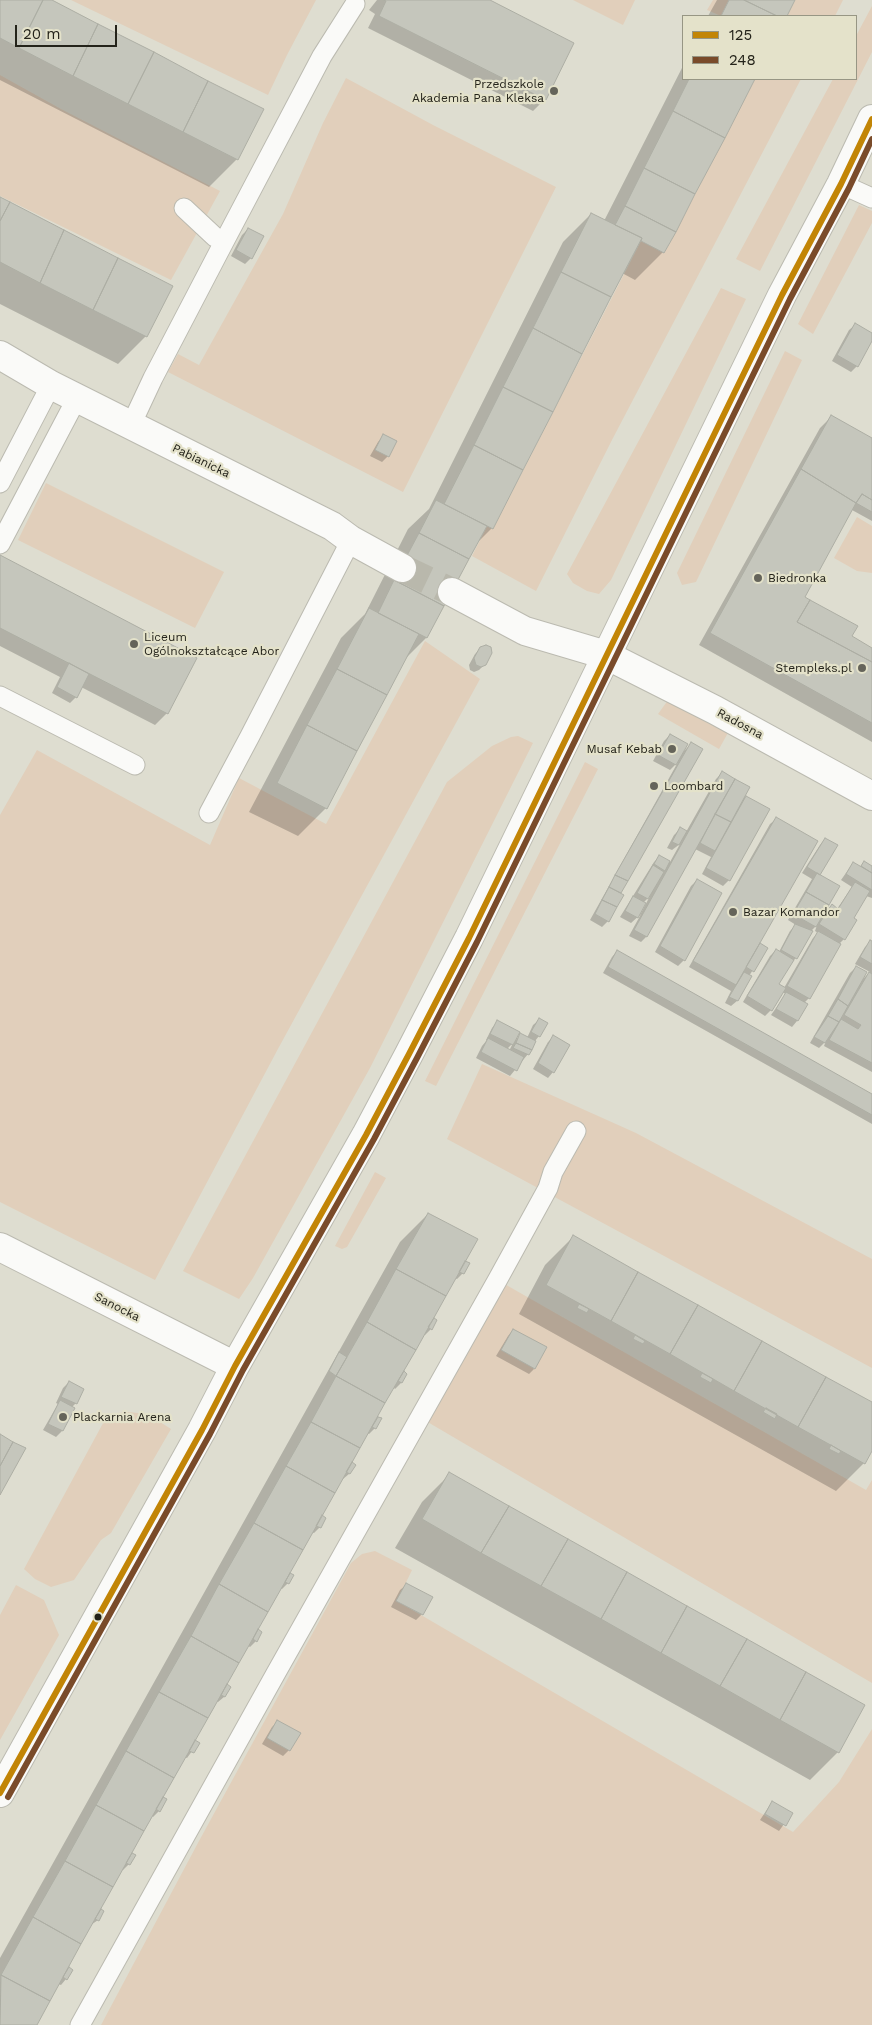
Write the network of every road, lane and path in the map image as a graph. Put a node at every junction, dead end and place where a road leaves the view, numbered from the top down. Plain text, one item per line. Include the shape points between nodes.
1 (355, 4) dead end
2 (872, 119) edge
3 (841, 184) junction
4 (872, 198) edge
5 (184, 208) dead end
6 (224, 242) junction
7 (0, 355) edge
8 (51, 385) junction
9 (77, 398) junction
10 (131, 425) junction
11 (0, 483) edge
12 (350, 540) junction
13 (0, 544) edge
14 (402, 568) tunnel mouth
15 (452, 592) tunnel mouth
16 (606, 655) junction
17 (0, 696) edge
18 (135, 765) dead end
19 (872, 796) edge
20 (209, 813) dead end
21 (576, 1131) dead end
22 (0, 1247) edge
23 (235, 1366) junction
24 (0, 1793) edge
25 (80, 2025) edge

1 - 6 lane via 322,56
2 - 3 street
3 - 4 lane
3 - 16 street via 782,295
5 - 6 lane
6 - 10 lane
7 - 8 street, Pabianicka
8 - 9 street, Pabianicka
8 - 11 lane
9 - 10 street, Pabianicka
9 - 13 lane
10 - 12 street, Pabianicka via 332,526
12 - 14 street, Pabianicka
12 - 20 lane
15 - 16 street via 525,631
16 - 19 street, Radosna
16 - 23 street via 402,1068
17 - 18 lane
21 - 25 lane via 498,1279
22 - 23 street, Sanocka
23 - 24 street

